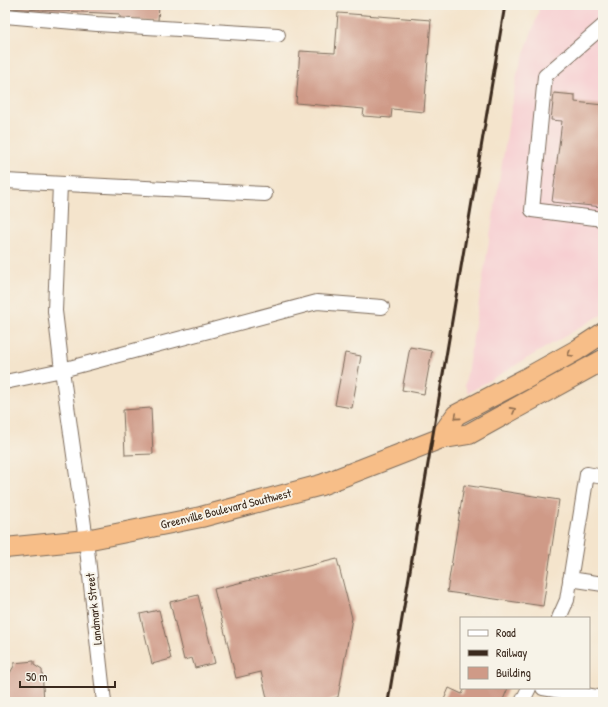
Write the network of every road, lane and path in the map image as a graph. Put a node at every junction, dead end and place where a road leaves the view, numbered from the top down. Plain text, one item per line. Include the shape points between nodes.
1 (5, 16) edge
2 (603, 26) edge
3 (278, 35) dead end
4 (5, 181) edge
5 (60, 184) junction
6 (265, 194) dead end
7 (603, 219) edge
8 (382, 307) dead end
9 (603, 333) edge
10 (603, 360) edge
11 (62, 370) junction
12 (5, 382) edge
13 (438, 438) junction
14 (603, 477) edge
15 (86, 540) junction
16 (5, 548) edge
17 (570, 579) junction
18 (603, 584) edge
19 (558, 617) edge
20 (528, 689) edge
21 (549, 689) edge
22 (603, 698) edge
23 (104, 702) edge
24 (522, 702) edge

1 - 3 street
2 - 7 street via 545,76 532,210
4 - 5 street
5 - 6 street
5 - 11 street, Landmark Street via 55,311
8 - 11 street via 317,302
9 -> 13 highway via 577,350 456,415
13 -> 10 highway, Greenville Boulevard Southwest via 468,434
11 - 12 street
11 - 15 street, Landmark Street
13 - 15 highway, Greenville Boulevard Southwest via 320,485 201,517
14 - 17 street via 587,474
15 - 16 highway, Greenville Boulevard Southwest
15 - 23 street, Landmark Street
17 - 18 street
17 - 19 street via 567,600
20 - 24 street
21 - 22 street

